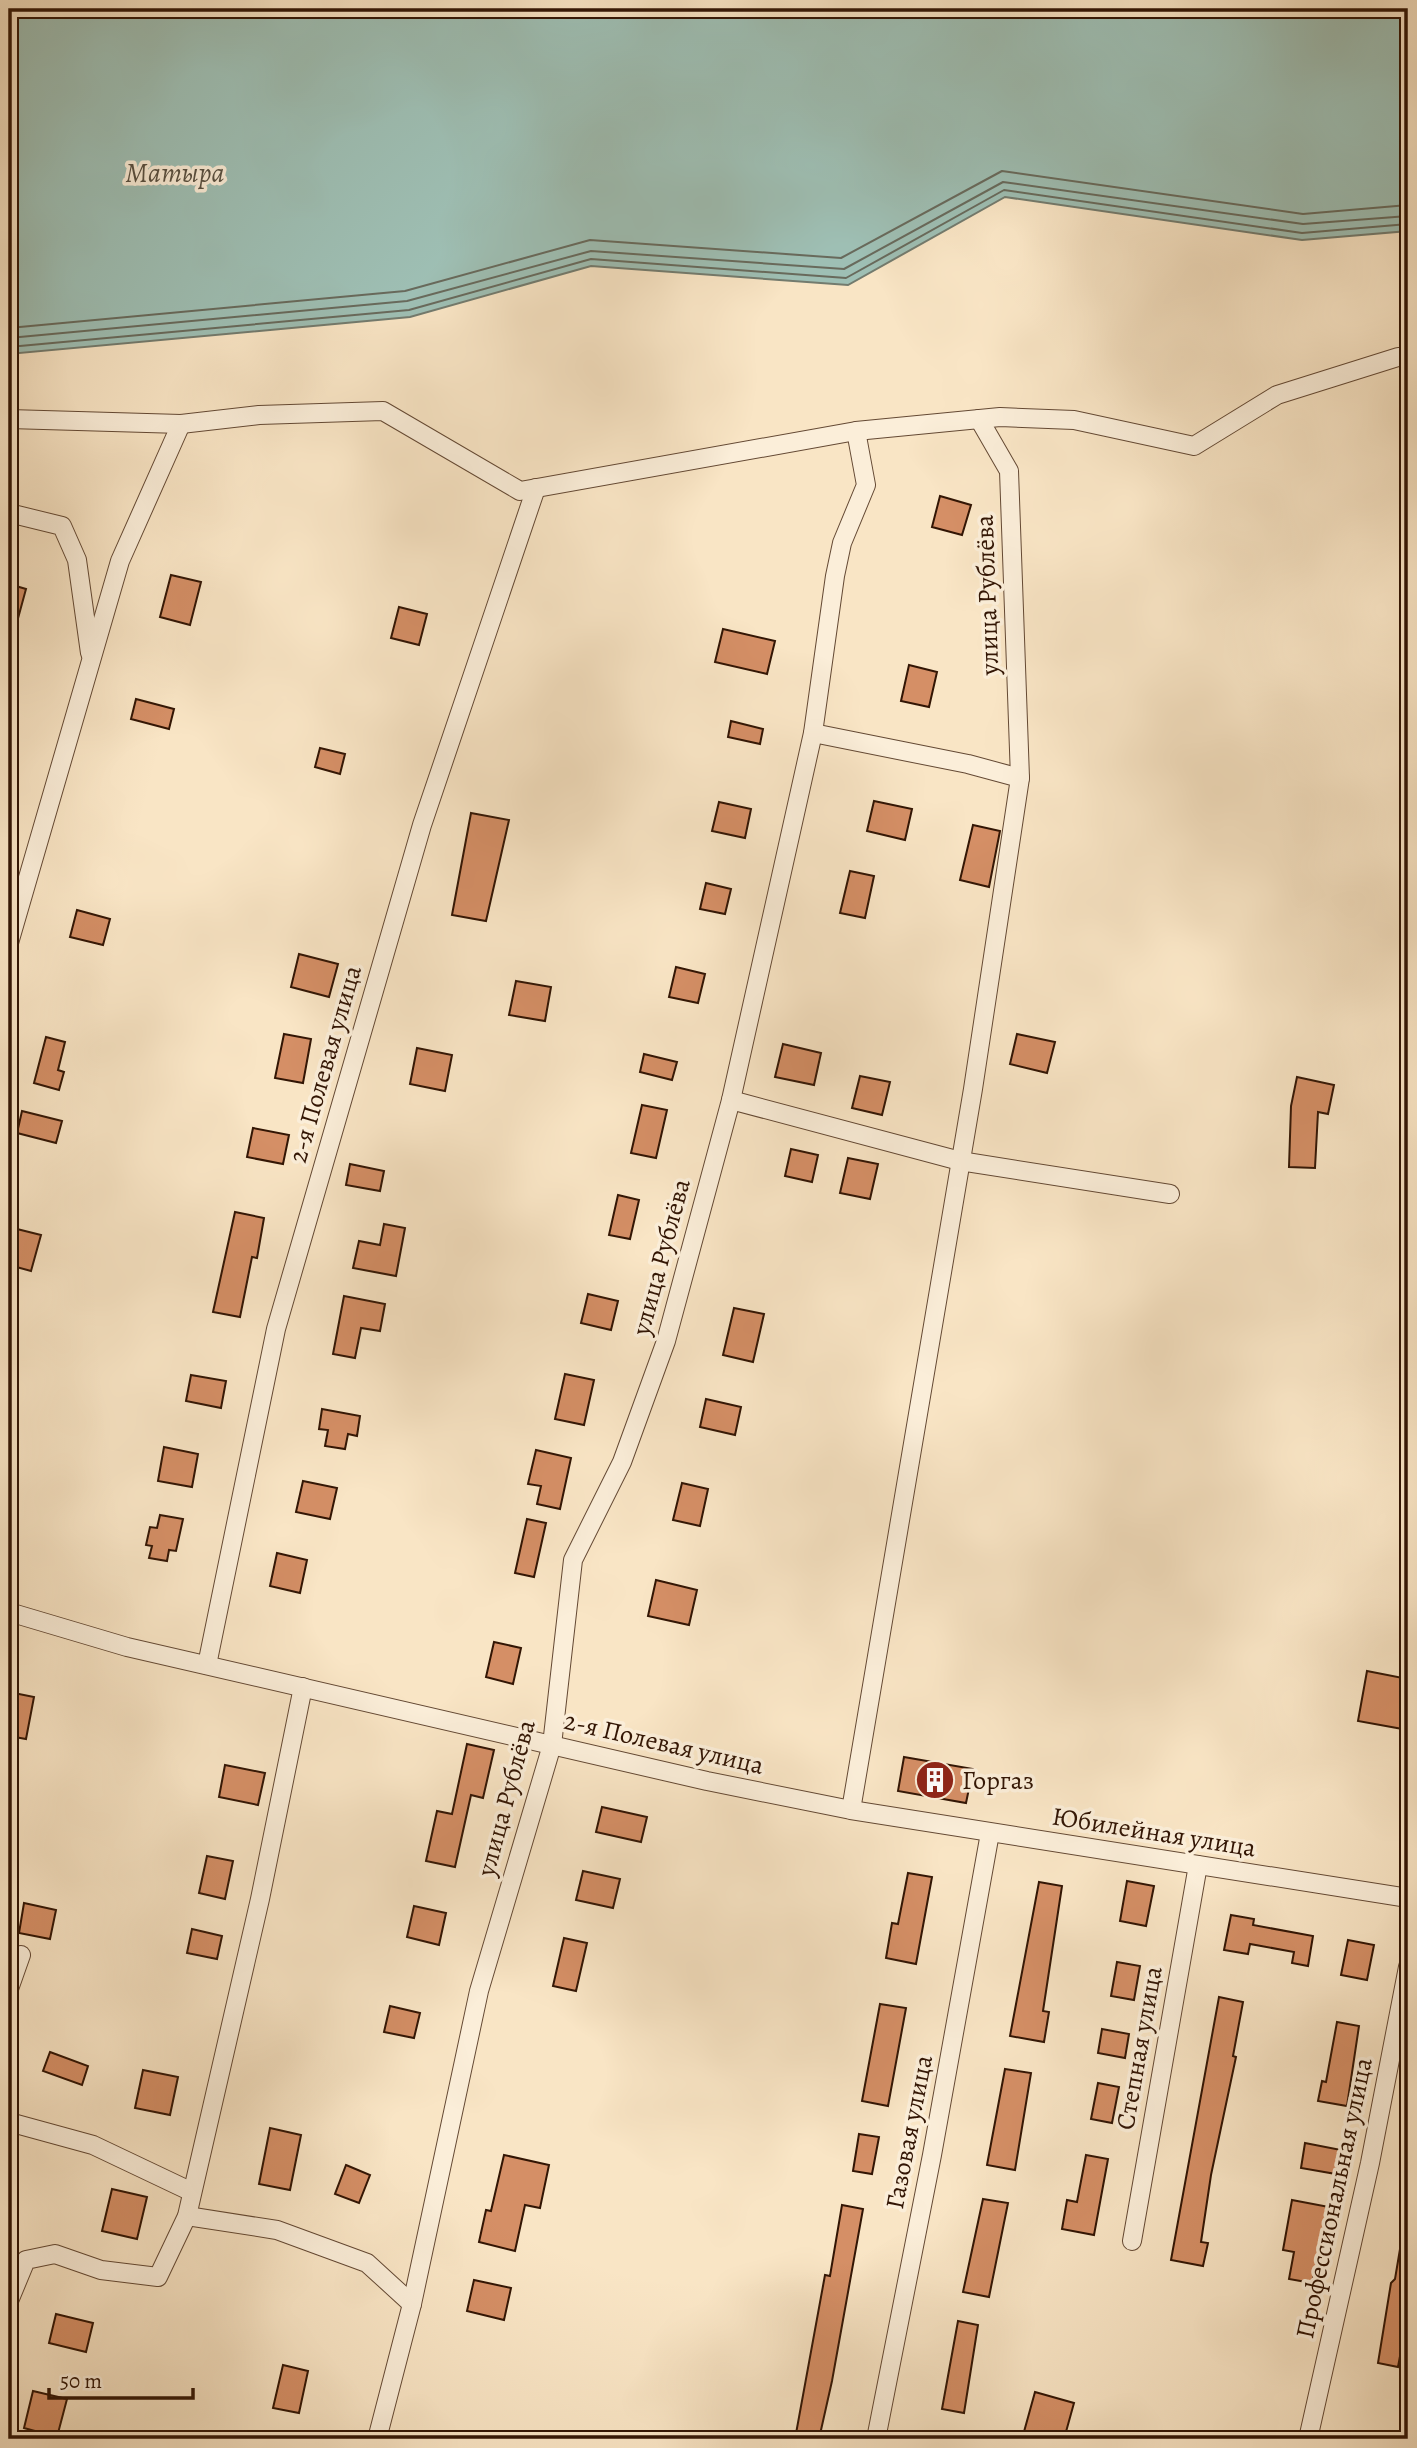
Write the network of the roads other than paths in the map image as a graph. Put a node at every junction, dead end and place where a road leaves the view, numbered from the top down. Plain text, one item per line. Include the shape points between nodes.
1 (1408, 357) edge
2 (9, 419) edge
3 (979, 419) junction
4 (181, 424) junction
5 (856, 431) junction
6 (536, 488) junction
7 (9, 513) edge
8 (91, 660) junction
9 (813, 733) junction
10 (1020, 778) junction
11 (9, 943) edge
12 (731, 1100) junction
13 (960, 1161) junction
14 (1170, 1194) dead end
15 (9, 1612) edge
16 (207, 1665) junction
17 (303, 1687) junction
18 (552, 1745) junction
19 (851, 1810) junction
20 (990, 1833) junction
21 (1198, 1865) junction
22 (1408, 1898) edge
23 (21, 1955) dead end
24 (1408, 1967) edge
25 (9, 1989) edge
26 (9, 2122) edge
27 (192, 2192) junction
28 (187, 2216) junction
29 (1132, 2241) dead end
30 (9, 2301) edge
31 (412, 2304) junction
32 (377, 2439) edge
33 (876, 2439) edge
34 (1308, 2439) edge

1 - 3 street via 1277,395 1194,446 1074,420
2 - 4 street
3 - 5 street
3 - 10 street, улица Рублёва via 1009,471
4 - 6 street via 259,415 383,411 520,491
4 - 8 street via 120,561
5 - 6 street
5 - 9 street, улица Рублёва via 866,485 842,543
6 - 16 street, 2-я Полевая улица via 422,825 276,1329
7 - 8 street via 62,526 77,560
8 - 11 street
9 - 10 street
9 - 12 street, улица Рублёва
10 - 13 street, улица Рублёва
12 - 13 street
12 - 18 street, улица Рублёва via 666,1341 622,1462 573,1560
13 - 14 street
13 - 19 street, улица Рублёва
15 - 16 street, 2-я Полевая улица
16 - 17 street, 2-я Полевая улица
17 - 18 street, 2-я Полевая улица
17 - 27 street via 260,1899
18 - 19 street, 2-я Полевая улица
18 - 31 street, улица Рублёва via 479,1991
19 - 20 street, Юбилейная улица
20 - 21 street, Юбилейная улица
20 - 33 street, Газовая улица
21 - 22 street, Юбилейная улица
21 - 29 street, Степная улица
23 - 25 street
24 - 34 street, Профессиональная улица
26 - 27 street via 93,2145
27 - 28 street
28 - 30 street via 158,2277 101,2270 55,2254 26,2260
28 - 31 street via 277,2230 367,2263
31 - 32 street, улица Рублёва

